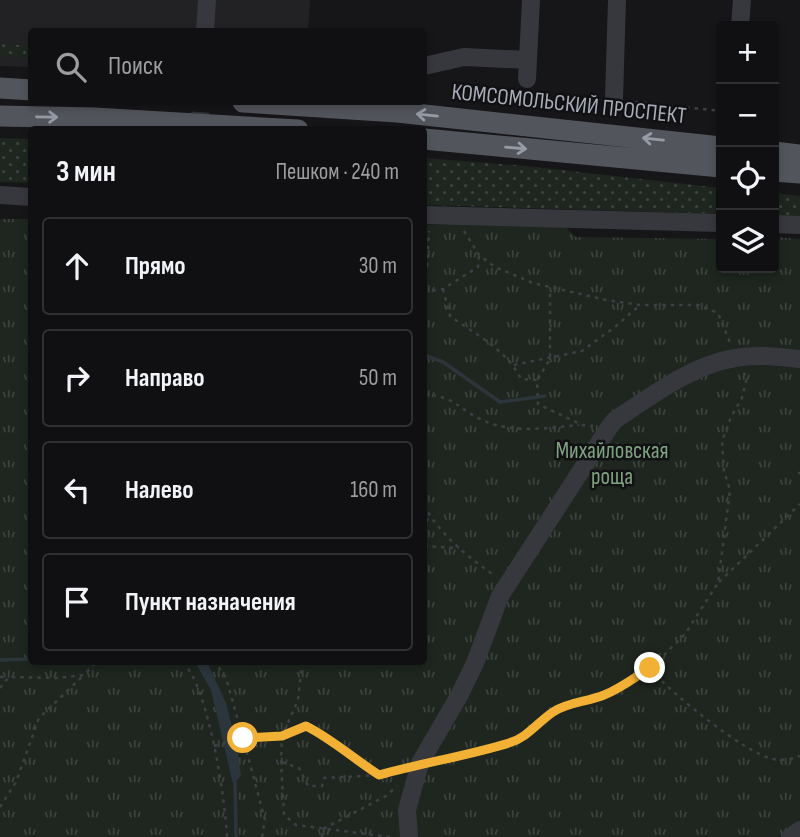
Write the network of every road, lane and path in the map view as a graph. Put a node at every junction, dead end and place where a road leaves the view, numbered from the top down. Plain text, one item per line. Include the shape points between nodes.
1 (207, 0) edge
2 (531, 0) edge
3 (617, 0) edge
4 (742, 0) edge
5 (740, 21) edge
6 (205, 28) edge
7 (528, 60) junction
8 (427, 65) edge
9 (527, 79) dead end
10 (0, 88) edge
11 (28, 90) edge
12 (614, 99) joint
13 (336, 105) edge
14 (398, 107) edge
15 (716, 112) edge
16 (0, 116) edge
17 (235, 126) edge
18 (716, 137) edge
19 (427, 139) edge
20 (779, 153) edge
21 (800, 155) edge
22 (716, 167) edge
23 (779, 171) edge
24 (800, 173) edge
25 (0, 195) edge
26 (28, 197) edge
27 (462, 217) junction
28 (427, 220) edge
29 (716, 223) edge
30 (779, 225) edge
31 (800, 225) edge
32 (479, 255) junction
33 (427, 269) edge
34 (550, 288) junction
35 (443, 289) junction
36 (427, 292) edge
37 (640, 305) junction
38 (736, 357) junction
39 (550, 359) junction
40 (800, 359) edge
41 (514, 365) junction
42 (537, 380) junction
43 (427, 394) edge
44 (582, 425) junction
45 (610, 426) junction
46 (800, 504) edge
47 (427, 511) edge
48 (429, 515) junction
49 (427, 521) edge
50 (427, 546) edge
51 (461, 549) junction
52 (718, 583) junction
53 (506, 584) junction
54 (93, 665) edge
55 (186, 665) edge
56 (217, 665) edge
57 (302, 665) edge
58 (650, 668) junction
59 (84, 674) junction
60 (0, 677) edge
61 (9, 677) junction
62 (0, 688) edge
63 (282, 736) junction
64 (241, 739) junction
65 (214, 746) junction
66 (800, 756) edge
67 (281, 761) junction
68 (420, 763) junction
69 (379, 775) junction
70 (0, 807) edge
71 (323, 829) junction
72 (800, 830) edge
73 (227, 837) edge
74 (262, 837) edge
75 (322, 837) edge
76 (390, 837) edge
77 (409, 837) edge
78 (790, 837) edge

1 - 6 street
2 - 7 street
3 - 12 street
4 - 5 street
7 - 8 street via 464,57
7 - 9 street
10 - 11 main road
12 - 15 path
13 - 14 main road, КОМСОМОЛЬСКИЙ ПРОСПЕКТ
18 -> 14 main road, КОМСОМОЛЬСКИЙ ПРОСПЕКТ
16 -> 17 main road
19 -> 22 main road, КОМСОМОЛЬСКИЙ ПРОСПЕКТ
20 - 21 main road
23 - 24 main road
25 - 26 street
27 - 28 street
27 - 29 street
27 - 32 path via 461,226
28 - 33 path
30 - 31 street
32 - 34 path via 495,267
32 - 35 path via 478,267
34 - 37 path
34 - 39 path
35 - 36 path
35 - 41 path via 450,316
37 - 38 path via 698,305 718,313
37 - 39 path via 582,351
38 - 40 street
38 - 45 street via 659,391
38 - 52 path via 747,377 722,440 723,471 730,490
39 - 41 path
39 - 42 path
41 - 42 path via 521,379
42 - 44 path via 538,404
43 - 44 path via 443,396 483,420 523,430
44 - 45 path
45 - 53 street
46 - 52 path
47 - 48 path
48 - 49 path
48 - 51 path
50 - 51 path
51 - 53 path
52 - 58 path via 685,634
53 - 68 street via 475,663
54 - 59 path
55 - 65 path
56 - 64 path via 226,678
57 - 63 path via 298,700
58 - 66 path via 666,687 732,738 772,759
58 - 68 path via 605,695 552,713 512,743
59 - 61 path
59 - 70 path via 39,718 16,782
60 - 61 path
61 - 62 path
63 - 64 path
63 - 67 path
63 - 69 path via 306,726
64 - 65 path
64 - 74 path via 265,820
65 - 73 path
67 - 69 path via 299,768 308,786 322,786 324,778
67 - 71 path via 284,815 296,825
68 - 69 path
68 - 71 path via 386,796
68 - 77 street via 407,810
71 - 75 path
71 - 76 path
72 - 78 street

